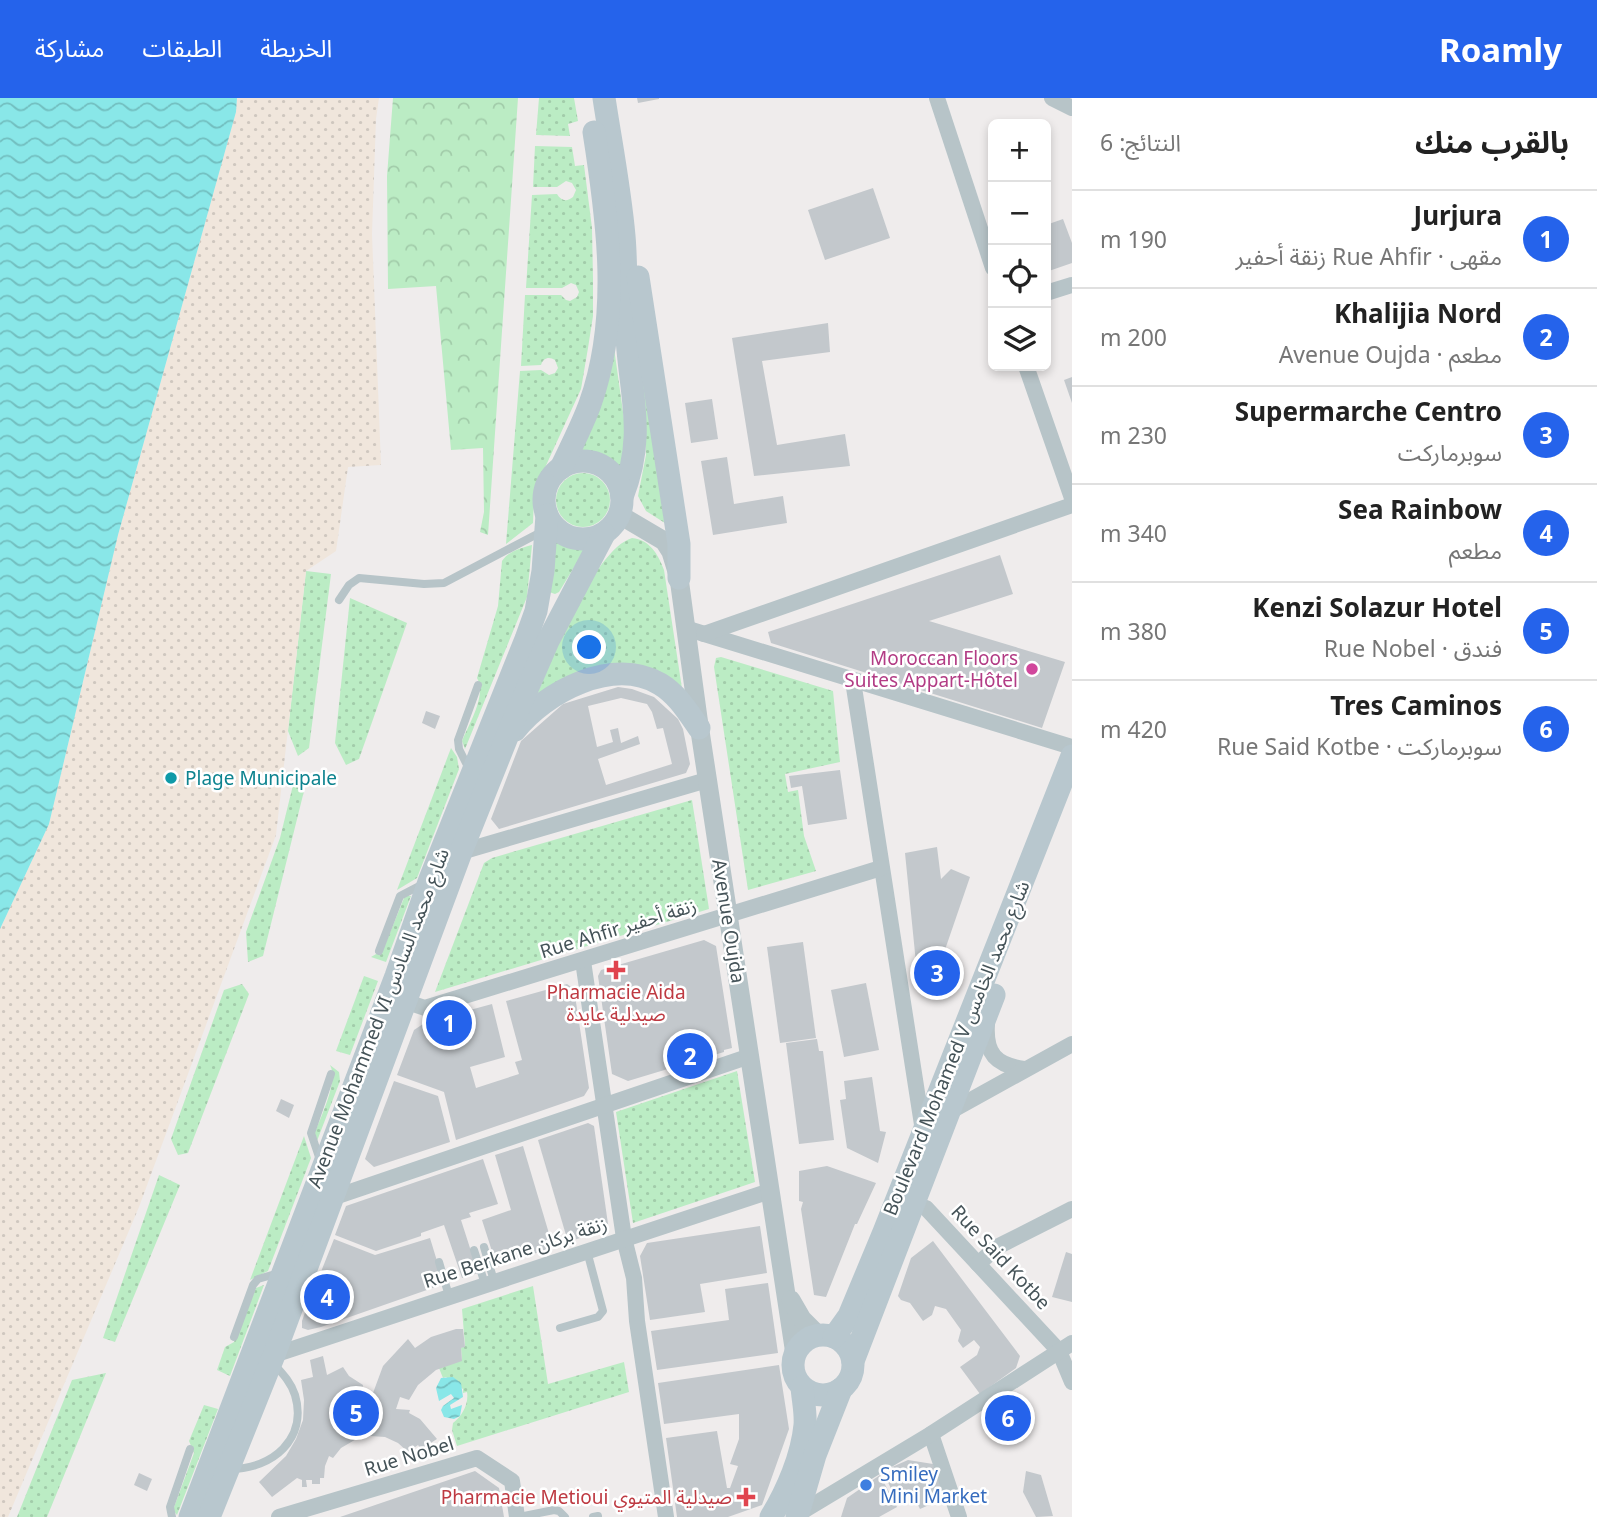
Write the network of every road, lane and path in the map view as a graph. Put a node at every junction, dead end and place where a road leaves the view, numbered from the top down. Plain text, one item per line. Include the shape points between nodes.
1 (588, 98) edge
2 (604, 98) edge
3 (937, 98) edge
4 (1052, 98) edge
5 (1072, 108) edge
6 (621, 196) junction
7 (988, 253) edge
8 (1072, 285) edge
9 (1051, 291) edge
10 (1029, 371) edge
11 (561, 468) junction
12 (1072, 498) edge
13 (1072, 505) edge
14 (621, 506) junction
15 (546, 522) junction
16 (604, 534) junction
17 (679, 578) junction
18 (339, 600) dead end
19 (694, 631) junction
20 (853, 681) junction
21 (478, 685) dead end
22 (699, 728) junction
23 (505, 744) junction
24 (1072, 747) edge
25 (1072, 756) edge
26 (472, 775) junction
27 (707, 779) junction
28 (1072, 797) edge
29 (461, 852) junction
30 (881, 868) junction
31 (429, 881) junction
32 (728, 916) junction
33 (379, 951) dead end
34 (583, 961) junction
35 (407, 1002) junction
36 (987, 1012) junction
37 (1072, 1044) edge
38 (750, 1056) junction
39 (1024, 1069) junction
40 (331, 1074) dead end
41 (605, 1105) junction
42 (951, 1111) junction
43 (923, 1131) junction
44 (322, 1165) junction
45 (770, 1191) junction
46 (332, 1198) junction
47 (914, 1204) junction
48 (1072, 1209) edge
49 (624, 1238) junction
50 (484, 1247) dead end
51 (474, 1250) dead end
52 (587, 1251) junction
53 (439, 1262) dead end
54 (978, 1264) junction
55 (282, 1272) junction
56 (490, 1283) junction
57 (785, 1286) junction
58 (449, 1296) junction
59 (560, 1328) dead end
60 (234, 1336) dead end
61 (826, 1336) junction
62 (1066, 1347) edge
63 (795, 1354) junction
64 (273, 1358) junction
65 (853, 1361) junction
66 (1072, 1382) edge
67 (802, 1387) junction
68 (841, 1389) junction
69 (931, 1434) junction
70 (190, 1449) dead end
71 (228, 1469) junction
72 (797, 1516) edge
73 (172, 1517) edge
74 (190, 1517) edge
75 (209, 1517) edge
76 (279, 1517) edge
77 (518, 1517) edge
78 (565, 1517) edge
79 (666, 1517) edge
80 (771, 1517) edge
81 (960, 1517) edge

1 - 11 main road via 607,229 608,304 591,403
2 - 6 main road
3 - 7 street
4 - 5 street
6 - 14 main road via 627,338 637,431
6 - 17 main road via 677,531
8 - 9 street
10 - 12 street
11 - 14 main road via 573,462 600,464 619,484
11 - 15 main road via 545,492
13 - 19 street
14 - 16 main road
14 - 17 street, Avenue Oujda via 664,541
15 - 16 main road via 580,540
15 - 18 lane via 444,583 359,578
15 - 26 main road, Avenue Mohammed VI شارع محمد السادس via 536,611
16 - 23 main road, Avenue Mohammed VI شارع محمد السادس via 548,641
17 - 19 street, Avenue Oujda
19 - 20 street
19 - 22 street, Avenue Oujda
20 - 24 street
20 - 30 street
21 - 26 lane via 458,740
22 - 23 main road via 661,684 620,673 551,696
22 - 27 street, Avenue Oujda
23 - 29 main road, Avenue Mohammed VI شارع محمد السادس
25 - 43 main road, Boulevard Mohamed V شارع محمد الخامس
26 - 31 main road, Avenue Mohammed VI شارع محمد السادس
27 - 29 street
27 - 32 street, Avenue Oujda
28 - 36 main road, Boulevard Mohamed V شارع محمد الخامس
29 - 35 main road, Avenue Mohammed VI شارع محمد السادس
30 - 32 street, Rue Ahfir زنقة أحفير
30 - 43 street
31 - 33 lane via 400,895
31 - 44 main road, Avenue Mohammed VI شارع محمد السادس
32 - 34 street, Rue Ahfir زنقة أحفير
32 - 38 street, Avenue Oujda
34 - 35 street, Rue Ahfir زنقة أحفير via 425,1008
34 - 41 street
35 - 46 main road, Avenue Mohammed VI شارع محمد السادس
36 - 39 street via 992,1055 1007,1066
36 - 42 main road, Boulevard Mohamed V شارع محمد الخامس
37 - 39 street
38 - 41 street
38 - 45 street, Avenue Oujda
39 - 42 street
40 - 44 lane via 311,1133
41 - 46 street
41 - 49 street
42 - 47 main road, Boulevard Mohamed V شارع محمد الخامس
43 - 61 main road, Boulevard Mohamed V شارع محمد الخامس via 849,1316
44 - 55 main road, Avenue Mohammed VI شارع محمد السادس
45 - 49 street, Rue Berkane زنقة بركان
45 - 57 street, Avenue Oujda
46 - 64 main road, Avenue Mohammed VI شارع محمد السادس
47 - 54 street, Rue Said Kotbe via 926,1208
47 - 65 main road, Boulevard Mohamed V شارع محمد الخامس
48 - 54 street via 997,1247
49 - 52 street, Rue Berkane زنقة بركان
49 - 79 street via 634,1278
50 - 56 lane
51 - 56 lane
52 - 56 street, Rue Berkane زنقة بركان
52 - 59 lane via 603,1311 598,1317
53 - 58 lane
54 - 62 street, Rue Said Kotbe
55 - 60 lane via 253,1285
55 - 74 main road, Avenue Mohammed VI شارع محمد السادس
56 - 58 street, Rue Berkane زنقة بركان
57 - 61 street via 798,1313
57 - 63 street, Avenue Oujda
58 - 64 street, Rue Berkane زنقة بركان
61 - 63 main road via 804,1342
61 - 65 main road via 849,1351
62 - 66 street, Rue Said Kotbe
62 - 69 street
63 - 67 main road via 793,1368
64 - 71 main road, Avenue Mohammed VI شارع محمد السادس
64 - 71 lane via 295,1394 294,1432 269,1462
65 - 68 main road via 851,1376
67 - 68 main road via 825,1395
67 - 80 main road via 803,1437
68 - 72 main road
69 - 72 street
69 - 81 street
70 - 73 lane via 170,1507
71 - 75 main road, Avenue Mohammed VI شارع محمد السادس
76 - 77 street, Rue Nobel via 477,1458 512,1481
77 - 78 lane via 554,1510

